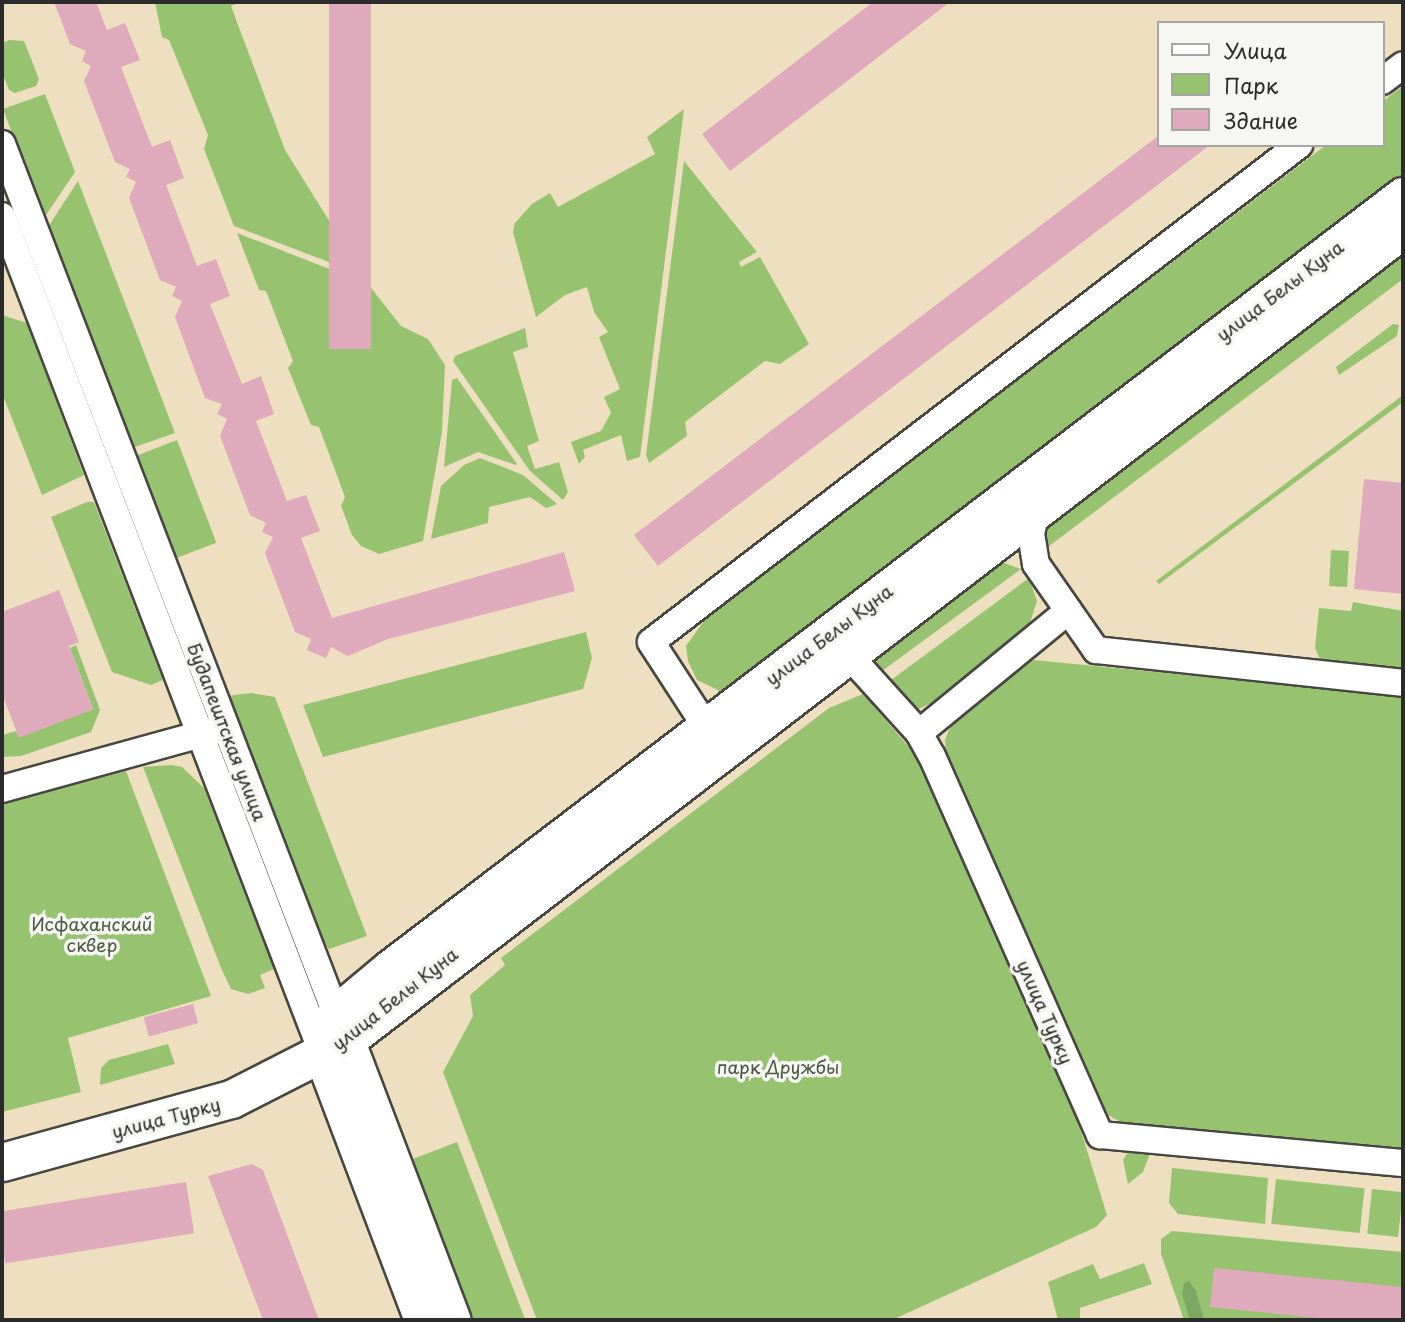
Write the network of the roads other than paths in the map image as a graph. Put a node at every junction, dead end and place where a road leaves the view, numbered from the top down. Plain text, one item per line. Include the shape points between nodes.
1 (1403, 65) edge
2 (1384, 79) edge
3 (2, 144) edge
4 (1296, 147) edge
5 (1403, 196) edge
6 (2, 216) edge
7 (1403, 229) edge
8 (1037, 509) junction
9 (1068, 611) junction
10 (839, 644) junction
11 (1403, 683) edge
12 (213, 731) junction
13 (919, 733) junction
14 (714, 739) junction
15 (2, 789) edge
16 (334, 1037) junction
17 (2, 1162) edge
18 (1403, 1163) edge
19 (423, 1320) edge
20 (452, 1320) edge

1 - 2 street
3 - 12 street, Будапештская улица
4 - 14 street via 651,642
5 - 10 street, улица Белы Куна
6 - 12 street, Будапештская улица
7 - 8 street, улица Белы Куна
8 - 9 street via 1031,551
8 - 10 street, улица Белы Куна
9 - 11 street via 1103,653
9 - 13 street
10 - 13 street, улица Турку
10 - 14 street, улица Белы Куна
12 - 15 street
12 - 16 street, Будапештская улица
12 - 16 street, Будапештская улица
13 - 18 street, улица Турку via 1100,1135
14 - 16 street, улица Белы Куна
16 - 17 street, улица Турку via 232,1100
16 - 19 street, Будапештская улица
16 - 20 street, Будапештская улица

